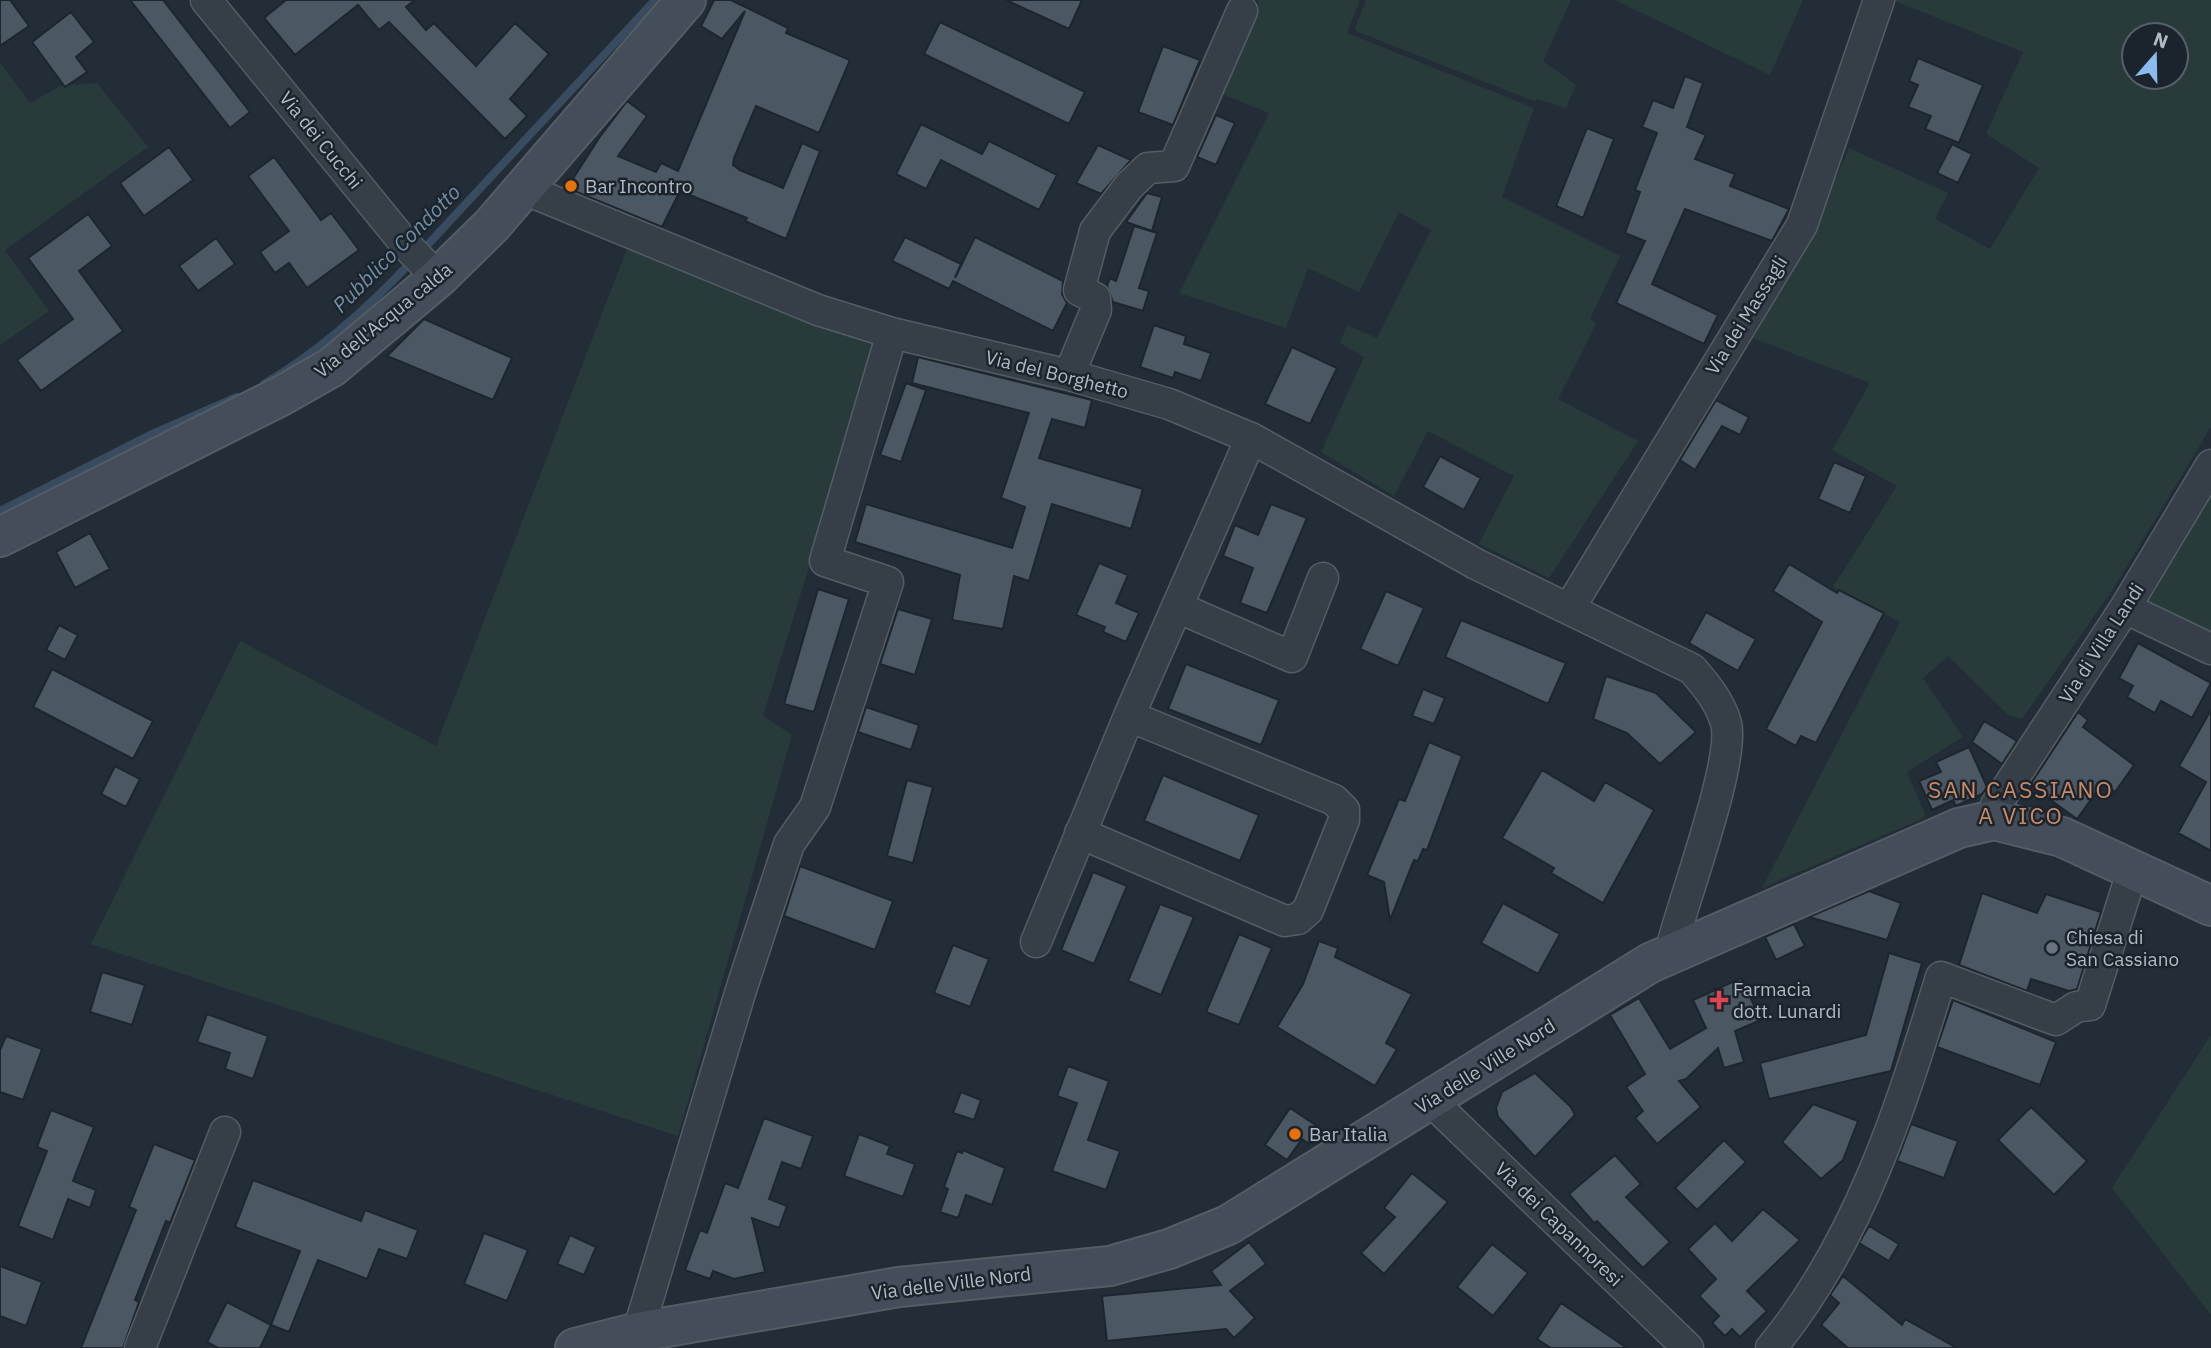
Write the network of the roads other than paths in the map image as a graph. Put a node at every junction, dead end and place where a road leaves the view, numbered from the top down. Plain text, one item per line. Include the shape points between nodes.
1 (206, 0) edge
2 (686, 0) edge
3 (1879, 0) edge
4 (1242, 11) dead end
5 (524, 190) junction
6 (438, 278) junction
7 (892, 333) junction
8 (1069, 375) junction
9 (1251, 438) junction
10 (2211, 465) edge
11 (0, 537) edge
12 (1323, 578) dead end
13 (1177, 607) junction
14 (2125, 608) junction
15 (1569, 609) junction
16 (2211, 649) edge
17 (1129, 716) junction
18 (1994, 820) junction
19 (1080, 833) junction
20 (2133, 869) junction
21 (2211, 906) edge
22 (1036, 942) dead end
23 (1670, 953) junction
24 (1430, 1100) junction
25 (225, 1132) dead end
26 (638, 1332) junction
27 (689, 1336) edge
28 (140, 1348) edge
29 (575, 1348) edge
30 (1688, 1348) edge
31 (1771, 1348) edge

1 - 6 street, Via dei Cucchi
2 - 5 street, Via dell'Acqua calda
3 - 15 street, Via dei Massagli via 1802,225
4 - 8 street via 1174,166 1148,168 1095,231 1079,290 1095,298 1096,310
5 - 6 street, Via dell'Acqua calda
5 - 7 street, Via del Borghetto via 818,310
6 - 11 street, Via dell'Acqua calda via 332,367
7 - 8 street, Via del Borghetto
7 - 26 street via 825,561 888,582 815,807 789,844
8 - 9 street, Via del Borghetto via 1169,404
9 - 13 street
9 - 15 street, Via del Borghetto via 1400,524
10 - 14 street, Via di Villa Landi
12 - 13 street via 1292,657
13 - 17 street
14 - 16 street
14 - 18 street, Via di Villa Landi via 1996,805
15 - 23 street, Via del Borghetto via 1692,669 1712,692 1727,725 1723,770
17 - 19 street
17 - 19 street via 1334,800 1344,810 1308,910 1298,919 1285,921
18 - 20 street, Via delle Ville Nord via 2062,837
18 - 23 street, Via delle Ville Nord via 1959,828
19 - 22 street
20 - 21 street, Via delle Ville Nord
20 - 31 street via 2090,1004 2056,1020 1941,977 1905,1094 1861,1202 1823,1275
23 - 24 street, Via delle Ville Nord
24 - 27 street, Via delle Ville Nord via 1227,1225 1169,1249 1110,1266 899,1287
24 - 30 street, Via dei Capannoresi
25 - 28 street
26 - 27 street, Via delle Ville Nord
26 - 29 street, Via delle Ville Nord

